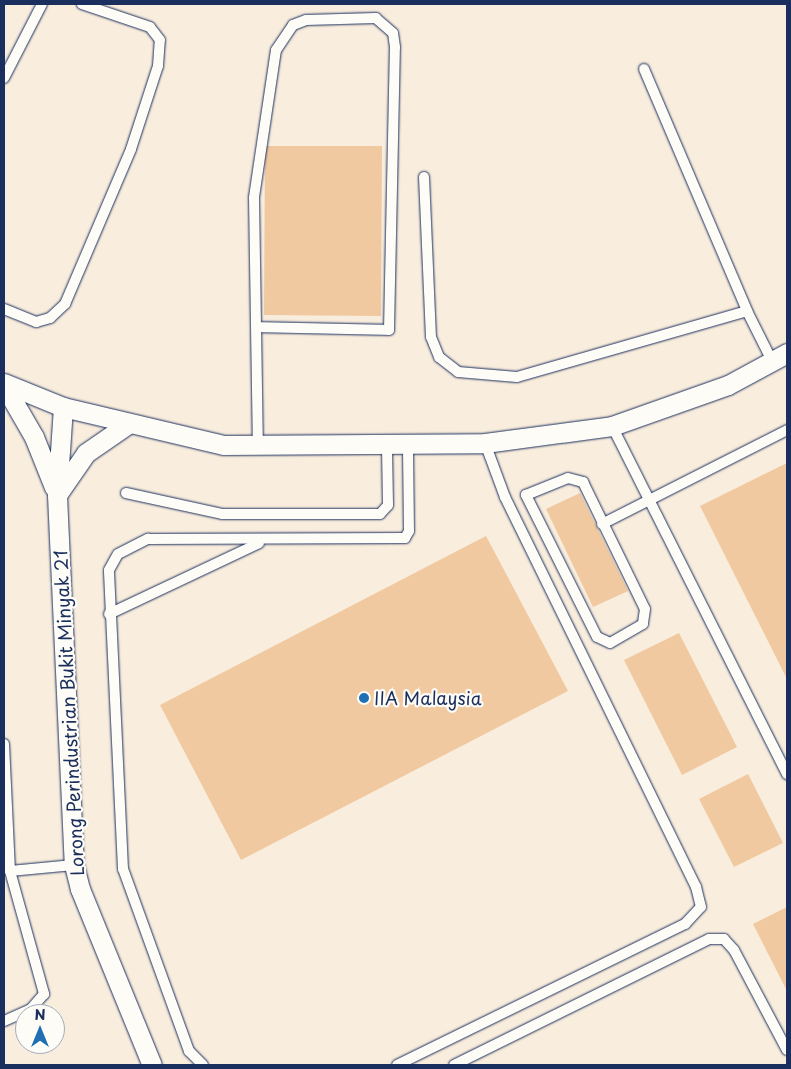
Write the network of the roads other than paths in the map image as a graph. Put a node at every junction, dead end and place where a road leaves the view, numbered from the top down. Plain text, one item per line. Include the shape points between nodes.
1 (42, 4) edge
2 (82, 4) edge
3 (644, 70) dead end
4 (4, 78) edge
5 (424, 177) dead end
6 (4, 310) edge
7 (747, 311) junction
8 (257, 327) junction
9 (780, 357) edge
10 (4, 384) edge
11 (63, 406) junction
12 (128, 424) junction
13 (612, 426) junction
14 (787, 430) edge
15 (484, 442) junction
16 (408, 444) junction
17 (387, 445) junction
18 (258, 446) junction
19 (126, 493) dead end
20 (57, 495) junction
21 (649, 500) junction
22 (602, 524) junction
23 (263, 541) junction
24 (109, 614) junction
25 (4, 744) edge
26 (787, 774) edge
27 (74, 865) junction
28 (10, 871) junction
29 (4, 1021) edge
30 (787, 1050) edge
31 (152, 1065) edge
32 (203, 1065) edge
33 (397, 1065) edge
34 (454, 1065) edge

1 - 4 lane
2 - 6 lane via 150,27 160,40 158,66 131,149 65,304 50,318 36,322
3 - 7 lane
5 - 7 lane via 431,337 439,357 458,372 517,377
7 - 9 lane
8 - 8 lane via 390,330 396,47 393,34 376,18 306,20 293,25 276,50 254,198
8 - 18 lane
9 - 13 street via 728,385
10 - 11 street
10 - 20 street via 34,436
11 - 12 street
11 - 20 street, Lorong Perindustrian Bukit Minyak 21
12 - 18 street via 224,445
12 - 20 street via 86,453
13 - 15 street
13 - 21 lane
14 - 21 lane
15 - 16 street
15 - 33 lane via 505,497 696,887 701,907 685,924
16 - 17 street
16 - 23 lane via 409,531 405,538
17 - 18 street
17 - 19 lane via 388,505 380,514 222,514
20 - 27 street, Lorong Perindustrian Bukit Minyak 21
21 - 22 lane
21 - 26 lane
22 - 22 lane via 646,614 639,627 610,643 597,637 528,500 528,491 575,478 583,482
23 - 24 lane
23 - 24 lane via 169,539 132,544 118,554 109,570
24 - 32 lane via 123,869 189,1051
25 - 28 lane
27 - 28 lane
27 - 31 street, Lorong Perindustrian Bukit Minyak 21 via 80,889
28 - 29 lane via 44,994 31,1010
30 - 34 lane via 734,950 724,939 717,939

